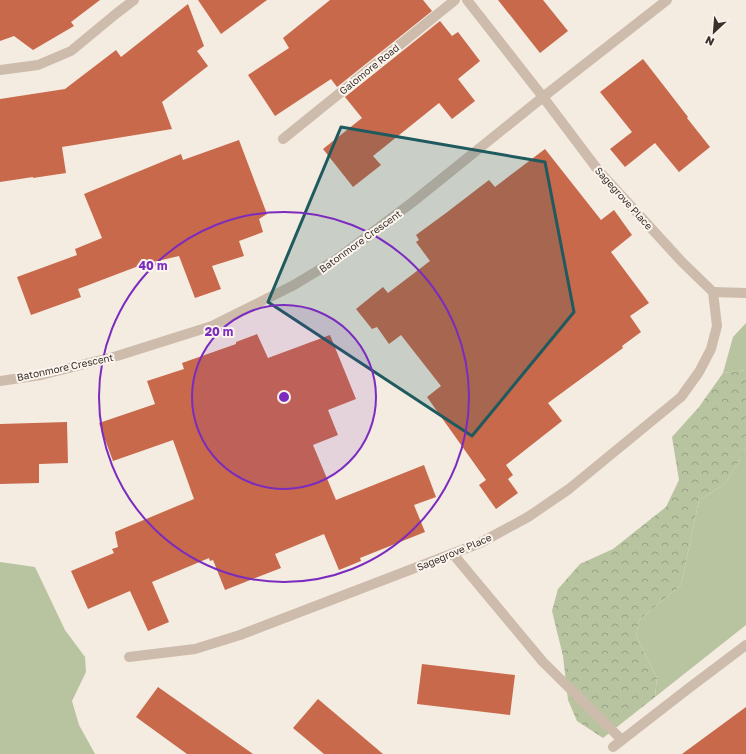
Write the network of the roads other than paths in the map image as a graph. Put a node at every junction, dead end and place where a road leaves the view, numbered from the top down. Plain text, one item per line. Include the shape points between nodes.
1 (134, 0) edge
2 (455, 0) edge
3 (467, 0) edge
4 (667, 0) edge
5 (0, 70) edge
6 (543, 97) junction
7 (283, 139) dead end
8 (713, 292) junction
9 (746, 293) edge
10 (0, 381) edge
11 (452, 554) junction
12 (746, 645) edge
13 (129, 657) dead end
14 (622, 740) junction
15 (613, 747) dead end

1 - 5 street via 71,51 38,65
2 - 7 street, Galomore Road
3 - 6 street
4 - 6 street, Batonmore Crescent
6 - 8 street, Sagegrove Place via 598,170
6 - 10 street, Batonmore Crescent via 337,260 294,286 212,326 117,356 41,375
8 - 9 street
8 - 11 street, Sagegrove Place via 717,326 712,349 681,397 569,489 528,518 480,543
11 - 13 street, Sagegrove Place via 233,638 195,649
11 - 14 street via 543,662
12 - 14 street
14 - 15 street

